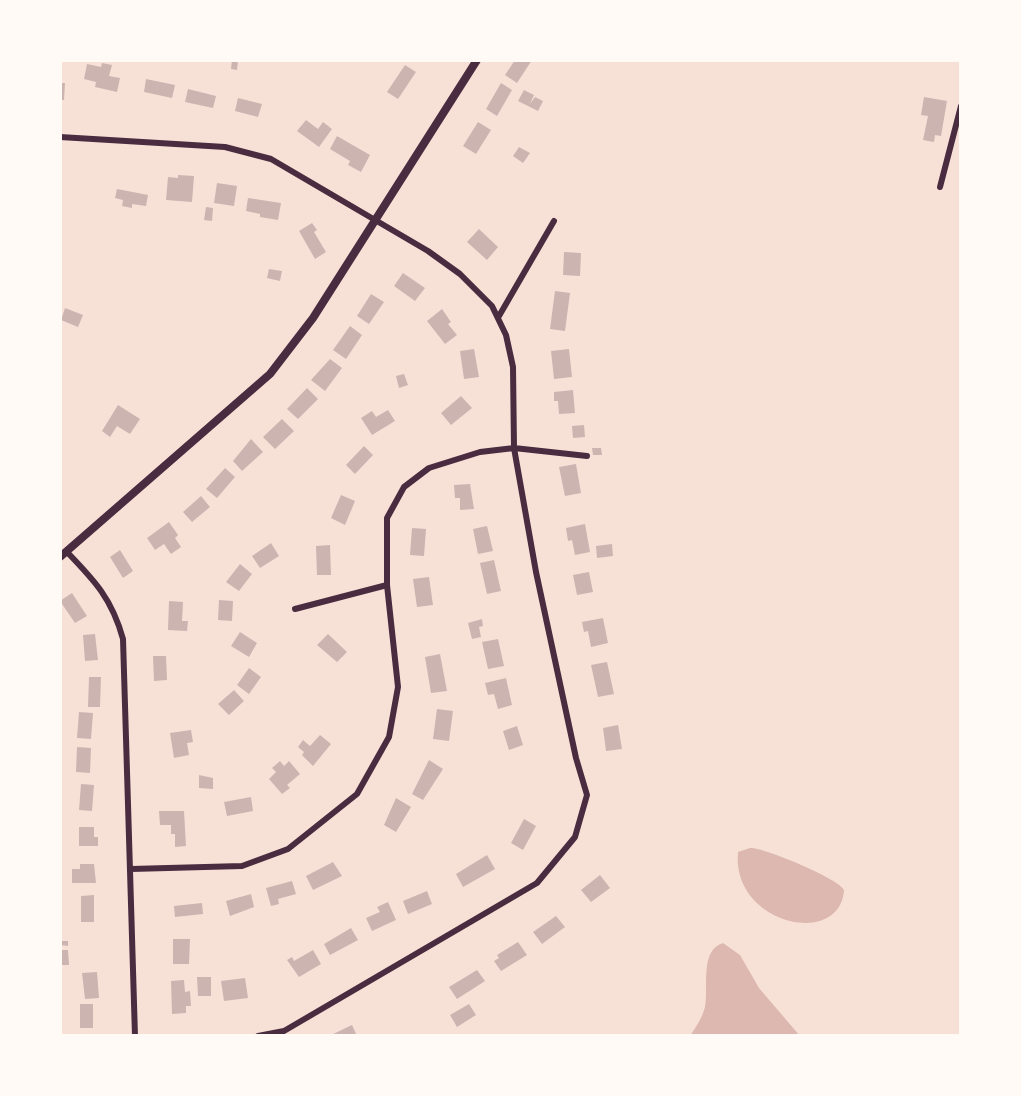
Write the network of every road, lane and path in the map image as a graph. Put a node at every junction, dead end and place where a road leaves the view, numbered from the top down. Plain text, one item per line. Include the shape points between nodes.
1 (477, 60) edge
2 (961, 106) edge
3 (60, 137) edge
4 (940, 187) dead end
5 (375, 220) junction
6 (554, 221) dead end
7 (498, 316) junction
8 (514, 448) junction
9 (587, 456) dead end
10 (64, 555) edge
11 (387, 585) junction
12 (295, 609) dead end
13 (131, 869) junction
14 (135, 1036) edge
15 (258, 1036) edge

1 - 5 street
2 - 4 street
3 - 5 street via 243,150 286,166
5 - 7 street via 460,274
5 - 10 street via 313,318 270,374
6 - 7 street
7 - 8 street via 513,367
8 - 9 street
8 - 11 street via 442,461 404,486 387,518
8 - 15 street via 536,572 587,795 575,837 537,883 284,1031
10 - 13 street via 93,579 115,612 123,639
11 - 12 street
11 - 13 street via 398,687 389,736 357,794 288,849 242,866
13 - 14 street

